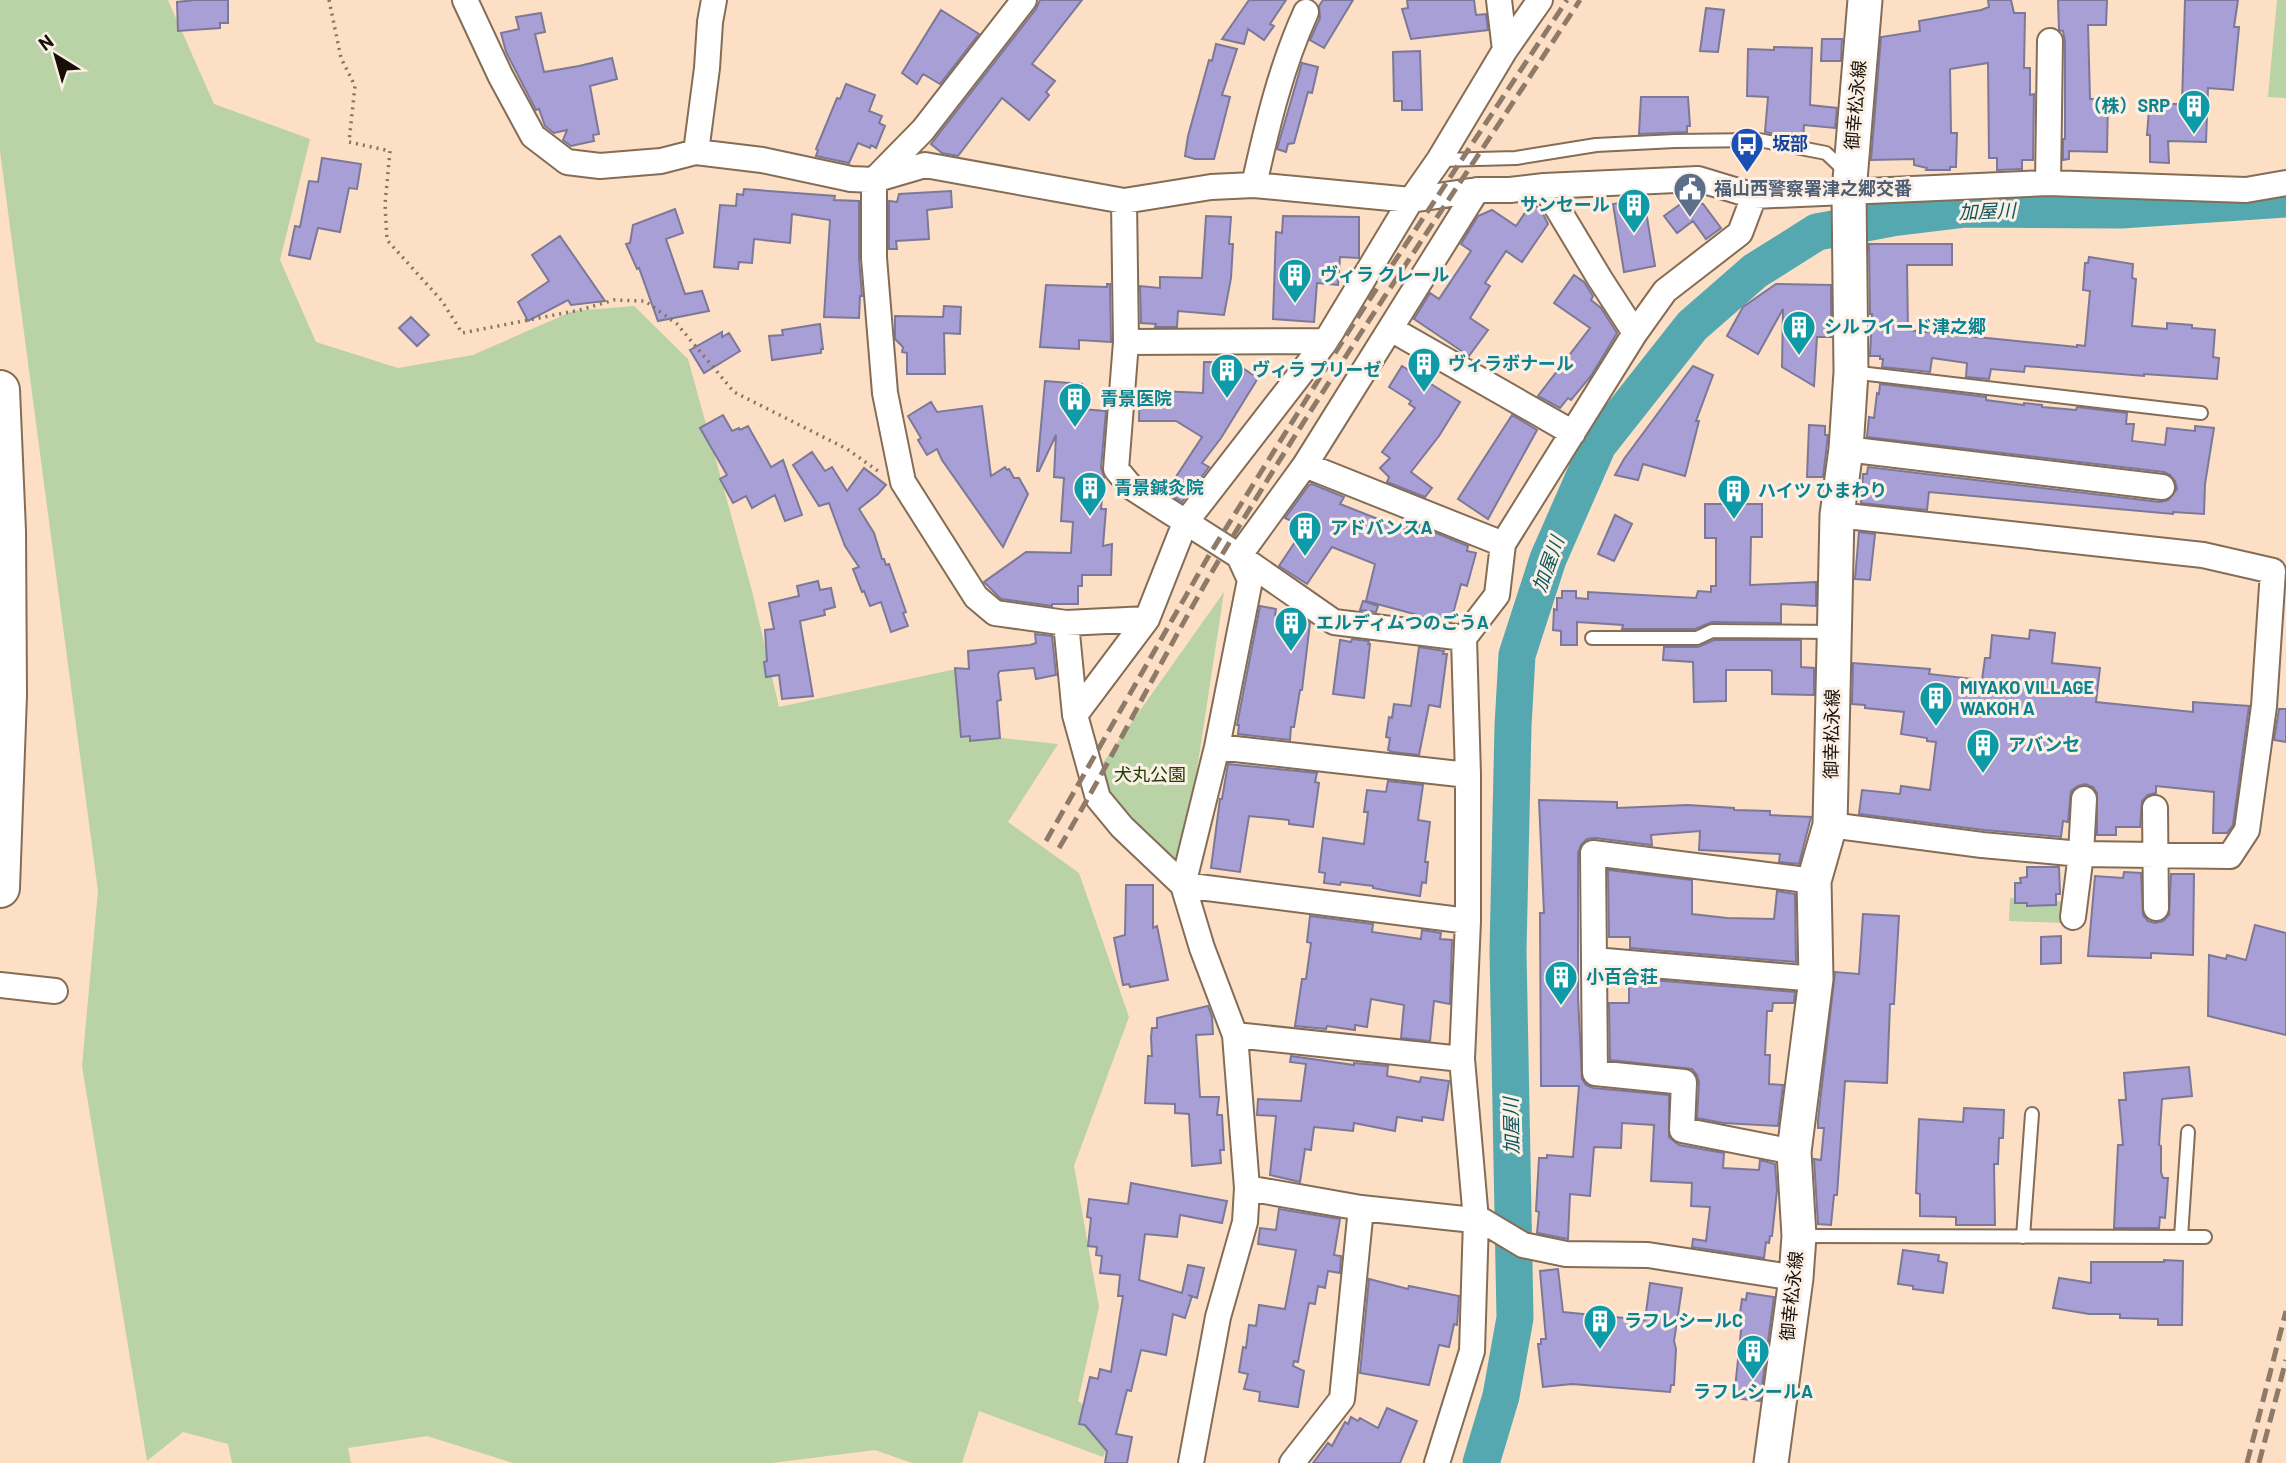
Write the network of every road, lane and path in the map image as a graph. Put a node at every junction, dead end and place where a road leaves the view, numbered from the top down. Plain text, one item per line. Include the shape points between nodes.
1 (329, 0) edge
2 (466, 0) edge
3 (714, 0) edge
4 (1024, 0) edge
5 (1499, 0) edge
6 (1540, 0) edge
7 (1865, 0) edge
8 (1306, 12) dead end
9 (2050, 41) dead end
10 (1505, 50) junction
11 (696, 152) junction
12 (1439, 160) junction
13 (874, 180) junction
14 (2048, 183) junction
15 (2286, 183) edge
16 (1254, 185) junction
17 (1544, 186) junction
18 (1477, 190) junction
19 (1754, 196) junction
20 (1411, 200) junction
21 (1124, 201) junction
22 (1849, 205) junction
23 (1391, 329) junction
24 (1635, 332) junction
25 (1326, 341) junction
26 (1126, 342) junction
27 (1851, 372) junction
28 (0, 390) edge
29 (2201, 413) dead end
30 (1573, 433) junction
31 (1846, 449) junction
32 (1305, 465) junction
33 (881, 473) dead end
34 (2162, 486) dead end
35 (1837, 515) junction
36 (1185, 523) junction
37 (1503, 544) junction
38 (1239, 556) junction
39 (1147, 619) junction
40 (1066, 623) junction
41 (1834, 632) junction
42 (1464, 638) junction
43 (1592, 638) dead end
44 (1075, 715) junction
45 (1217, 747) junction
46 (1468, 775) junction
47 (2084, 799) dead end
48 (2155, 808) dead end
49 (1830, 825) junction
50 (2155, 853) junction
51 (2081, 854) junction
52 (1814, 881) junction
53 (1183, 885) junction
54 (0, 888) edge
55 (2156, 908) dead end
56 (2073, 917) dead end
57 (1468, 921) junction
58 (1594, 960) junction
59 (1816, 979) junction
60 (0, 985) edge
61 (55, 990) dead end
62 (1235, 1035) junction
63 (1462, 1059) junction
64 (2032, 1114) dead end
65 (2188, 1132) dead end
66 (1794, 1152) junction
67 (1247, 1188) junction
68 (1361, 1208) junction
69 (1479, 1220) junction
70 (1799, 1236) junction
71 (2023, 1237) junction
72 (2181, 1237) junction
73 (2205, 1237) dead end
74 (1796, 1278) junction
75 (1191, 1463) edge
76 (1292, 1463) edge
77 (1437, 1463) edge
78 (1771, 1463) edge

1 - 33 path via 341,58 355,86 349,142 390,150 384,204 387,240 442,301 462,333 614,300 645,301 677,324 734,392 847,449
2 - 11 street via 533,136 567,162 612,166
3 - 11 street
4 - 13 street via 923,130
5 - 10 street
6 - 10 street
7 - 22 main road, 御幸松永線
8 - 16 street via 1288,50
9 - 14 street
10 - 12 street
11 - 13 street
12 - 20 street
12 - 22 lane via 1516,158 1596,145 1759,141 1826,153
13 - 21 street via 925,165
13 - 40 street via 874,258 885,393 903,482 976,597 995,612
14 - 15 street via 2246,190
14 - 22 street
16 - 20 street
16 - 21 street
17 - 18 street
17 - 19 street via 1698,179
17 - 24 street
18 - 20 street
18 - 23 street
19 - 22 street
19 - 24 street via 1740,233 1665,291
20 - 25 street
21 - 26 street
22 - 27 main road, 御幸松永線
23 - 30 street
23 - 32 street
24 - 30 street
25 - 26 street
25 - 36 street
26 - 36 street via 1116,469 1131,487
27 - 29 lane
27 - 31 main road, 御幸松永線
28 - 54 highway via 7,668
30 - 37 street
31 - 34 street
31 - 35 main road, 御幸松永線
32 - 37 street
32 - 38 street
35 - 41 main road, 御幸松永線
35 - 50 street via 2203,555 2273,571 2264,706 2247,830 2230,856
36 - 38 street
36 - 39 street
37 - 42 street via 1497,595
38 - 42 street via 1334,622
38 - 45 street via 1250,580
39 - 40 street
39 - 44 street
40 - 44 street
41 - 43 lane via 1712,631 1697,638
41 - 49 main road, 御幸松永線
42 - 46 street
44 - 53 street via 1098,798
45 - 46 street
45 - 53 street
46 - 57 street
47 - 51 street
48 - 50 street
49 - 51 street
49 - 52 main road, 御幸松永線
50 - 51 street
50 - 55 street
51 - 56 street
52 - 58 street via 1593,853
52 - 59 main road, 御幸松永線
53 - 57 street
53 - 62 street
57 - 63 street
58 - 59 street
58 - 66 street via 1595,1073 1684,1082 1682,1130
59 - 66 main road, 御幸松永線
60 - 61 street
62 - 63 street
62 - 67 street
63 - 69 street
64 - 71 lane
65 - 72 lane
66 - 70 main road, 御幸松永線
67 - 68 street
67 - 75 street via 1245,1222 1218,1317
68 - 69 street
68 - 76 street via 1342,1399
69 - 74 street via 1523,1245 1566,1254 1647,1255
69 - 77 street via 1472,1351
70 - 71 lane
70 - 74 main road, 御幸松永線
71 - 72 lane
72 - 73 lane
74 - 78 main road, 御幸松永線

